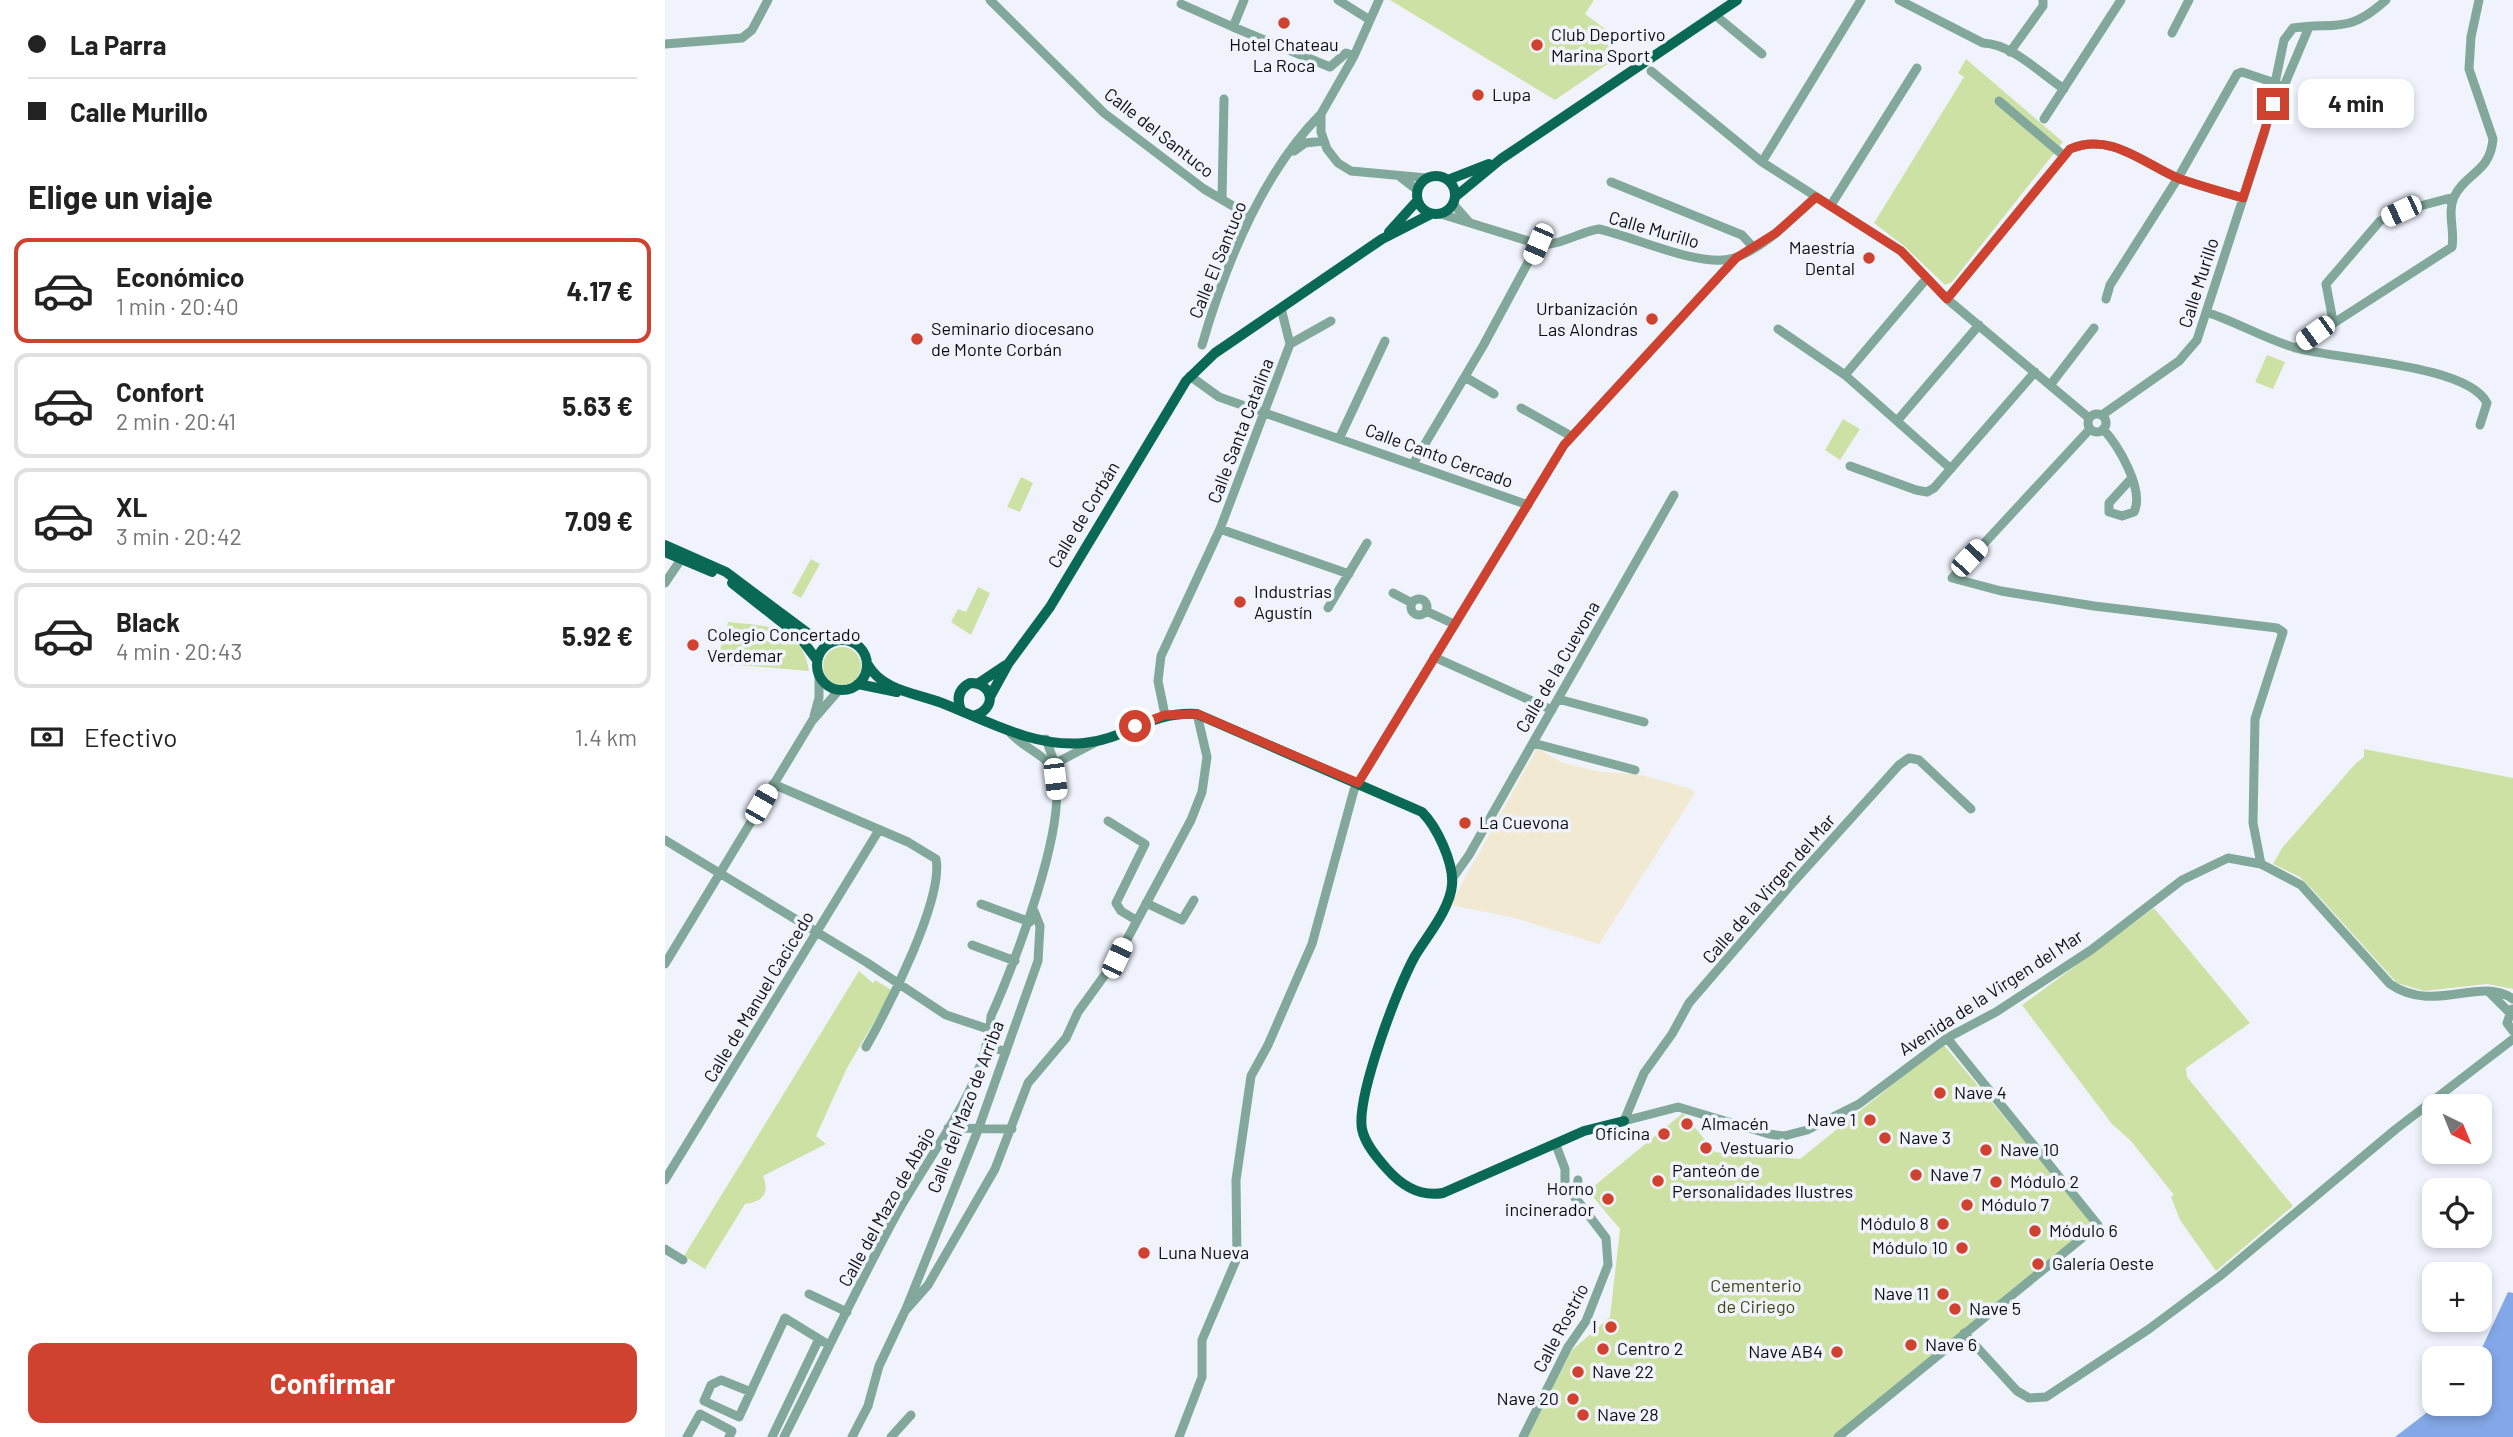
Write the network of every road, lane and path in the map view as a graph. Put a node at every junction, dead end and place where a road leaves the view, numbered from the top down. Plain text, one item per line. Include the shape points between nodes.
1 (768, 0) edge
2 (990, 0) edge
3 (1244, 0) edge
4 (1338, 0) edge
5 (1378, 0) edge
6 (1737, 0) edge
7 (1861, 0) edge
8 (1899, 0) edge
9 (2043, 0) edge
10 (2121, 0) edge
11 (2189, 0) edge
12 (2386, 0) edge
13 (2479, 0) edge
14 (1181, 4) dead end
15 (1715, 15) junction
16 (1370, 20) junction
17 (1233, 27) junction
18 (2309, 27) junction
19 (2172, 33) dead end
20 (665, 44) edge
21 (2010, 52) junction
22 (1762, 54) dead end
23 (1354, 56) junction
24 (1917, 68) dead end
25 (1651, 71) dead end
26 (2274, 81) junction
27 (2064, 89) junction
28 (1224, 99) dead end
29 (1999, 101) dead end
30 (1321, 114) junction
31 (2044, 119) dead end
32 (1310, 125) junction
33 (1320, 128) junction
34 (1324, 141) junction
35 (1290, 154) junction
36 (2064, 156) junction
37 (1501, 159) junction
38 (1762, 162) junction
39 (1398, 175) junction
40 (1427, 178) junction
41 (2178, 178) junction
42 (1448, 180) junction
43 (1611, 182) dead end
44 (1417, 195) junction
45 (1816, 197) junction
46 (2454, 197) junction
47 (2243, 198) junction
48 (1222, 199) junction
49 (1454, 200) junction
50 (1831, 205) junction
51 (1436, 214) junction
52 (1250, 216) junction
53 (1471, 223) junction
54 (1382, 239) junction
55 (1538, 244) junction
56 (1754, 248) junction
57 (1736, 258) junction
58 (1710, 261) junction
59 (1927, 278) junction
60 (1713, 281) junction
61 (1947, 299) junction
62 (2106, 299) dead end
63 (1281, 308) junction
64 (2207, 312) junction
65 (1331, 321) dead end
66 (2333, 321) junction
67 (1979, 325) junction
68 (2094, 328) dead end
69 (1778, 329) dead end
70 (1385, 341) dead end
71 (1290, 344) junction
72 (1202, 345) dead end
73 (2295, 348) junction
74 (2035, 372) junction
75 (1845, 375) junction
76 (1465, 377) junction
77 (1188, 378) junction
78 (2051, 384) junction
79 (1494, 394) dead end
80 (1521, 408) dead end
81 (1265, 413) junction
82 (2102, 415) junction
83 (2089, 418) junction
84 (1898, 421) junction
85 (2480, 425) dead end
86 (2090, 429) junction
87 (2103, 429) junction
88 (1571, 436) junction
89 (1340, 438) junction
90 (1413, 464) junction
91 (1850, 466) dead end
92 (1951, 469) junction
93 (2130, 480) dead end
94 (1674, 495) dead end
95 (1528, 505) junction
96 (1220, 529) junction
97 (1367, 543) dead end
98 (665, 545) edge
99 (665, 552) edge
100 (682, 558) junction
101 (1349, 574) junction
102 (665, 583) edge
103 (1392, 593) dead end
104 (1328, 608) dead end
105 (1454, 624) junction
106 (832, 642) junction
107 (1434, 657) junction
108 (817, 660) junction
109 (868, 664) junction
110 (1008, 664) junction
111 (819, 676) junction
112 (979, 683) junction
113 (858, 684) junction
114 (839, 690) junction
115 (904, 691) junction
116 (959, 693) junction
117 (1558, 699) junction
118 (990, 700) junction
119 (935, 701) junction
120 (961, 710) junction
121 (1552, 710) junction
122 (1197, 714) junction
123 (1165, 715) junction
124 (973, 716) junction
125 (812, 721) junction
126 (1644, 722) dead end
127 (1004, 729) junction
128 (1046, 739) junction
129 (1100, 740) junction
130 (1067, 743) junction
131 (1533, 743) junction
132 (1058, 762) junction
133 (1635, 770) dead end
134 (1055, 779) junction
135 (1358, 783) junction
136 (773, 784) junction
137 (1971, 809) dead end
138 (1108, 821) dead end
139 (879, 830) junction
140 (665, 840) edge
141 (1469, 855) junction
142 (1446, 859) junction
143 (2261, 864) junction
144 (721, 874) junction
145 (1452, 879) junction
146 (1194, 900) dead end
147 (1146, 902) junction
148 (981, 904) dead end
149 (1034, 911) junction
150 (1136, 920) junction
151 (1030, 922) junction
152 (817, 932) junction
153 (972, 945) dead end
154 (1015, 961) junction
155 (665, 964) edge
156 (901, 985) junction
157 (2489, 992) junction
158 (2513, 999) edge
159 (2511, 1010) edge
160 (2510, 1027) edge
161 (991, 1030) junction
162 (1947, 1038) junction
163 (2513, 1039) edge
164 (986, 1045) junction
165 (2502, 1045) junction
166 (866, 1047) dead end
167 (1006, 1052) junction
168 (1624, 1121) junction
169 (948, 1128) junction
170 (1012, 1129) junction
171 (978, 1130) junction
172 (1556, 1145) junction
173 (665, 1180) edge
174 (1578, 1180) dead end
175 (1575, 1198) junction
176 (665, 1249) edge
177 (683, 1261) dead end
178 (809, 1294) dead end
179 (905, 1311) junction
180 (847, 1312) junction
181 (1965, 1333) junction
182 (819, 1339) junction
183 (829, 1345) junction
184 (751, 1392) junction
185 (911, 1415) dead end
186 (687, 1437) edge
187 (729, 1437) edge
188 (772, 1437) edge
189 (784, 1437) edge
190 (852, 1437) edge
191 (891, 1437) edge
192 (1179, 1437) edge
193 (1523, 1437) edge
194 (1838, 1437) edge

1 - 20 street via 743,38
2 - 48 street, Calle del Santuco via 1104,113
3 - 17 street
4 - 16 street
5 - 16 street
6 - 15 main road
7 - 38 street
8 - 21 street
9 - 21 street
10 - 27 street
11 - 19 street
12 - 18 street, Calle Murillo via 2354,22
13 - 46 street via 2469,69 2493,148 2485,167
14 - 17 street
15 - 22 street
15 - 37 main road
16 - 23 street
17 - 23 street via 1330,67 1346,53
18 - 26 street, Calle Murillo via 2293,28 2284,40
18 - 26 street via 2284,86
21 - 27 street
23 - 30 street
24 - 50 street
25 - 38 street
26 - 41 street via 2237,74
26 - 47 street, Calle Murillo via 2273,104
27 - 31 street
28 - 48 street, Calle del Santuco
29 - 36 street
30 - 32 street, Calle El Santuco
30 - 33 street
32 - 33 street
32 - 35 street, Calle El Santuco
33 - 34 street
34 - 35 street via 1305,142
34 - 39 street via 1338,163 1351,171
35 - 52 street, Calle El Santuco
36 - 41 street via 2089,142 2144,157
36 - 61 street
37 - 42 main road
37 - 49 main road
38 - 45 street
39 - 40 street
39 - 44 street
40 - 42 main road via 1436,175
40 - 44 main road
41 - 47 street
41 - 62 street via 2110,285
42 - 49 main road
43 - 56 street via 1742,235
44 - 51 main road
44 - 54 main road
45 - 50 street
45 - 56 street, Calle Murillo
46 - 66 street via 2452,247
46 - 66 street via 2401,211 2380,221 2364,237 2326,284
47 - 64 street, Calle Murillo
48 - 52 street, Calle del Santuco
49 - 51 main road
49 - 53 street
50 - 59 street via 1901,251
51 - 53 street
51 - 54 main road
52 - 72 street, Calle El Santuco
53 - 55 street
54 - 63 main road, Calle de Corbán
55 - 58 street, Calle Murillo via 1599,229
55 - 76 street
56 - 57 street, Calle Murillo
57 - 58 street, Calle Murillo
57 - 60 street, Calle Murillo
58 - 60 street, Calle Murillo
59 - 61 street
59 - 75 street
60 - 88 street, Calle Murillo
61 - 67 street
63 - 71 street, Calle Santa Catalina
63 - 77 main road, Calle de Corbán via 1215,353
64 - 73 street
64 - 82 street, Calle Murillo via 2188,354
65 - 71 street, Calle Santa Catalina
66 - 73 street
67 - 74 street
67 - 84 street
68 - 78 street
69 - 75 street
70 - 89 street, Calle Canto Cercado
71 - 81 street, Calle Santa Catalina
73 - 85 street via 2414,367 2470,385 2487,403
74 - 78 street
74 - 92 street
75 - 84 street
76 - 79 street
76 - 90 street
77 - 81 street, Calle Canto Cercado via 1219,397
77 - 110 main road, Calle de Corbán via 1050,607
78 - 83 street
80 - 88 street
81 - 89 street, Calle Canto Cercado
81 - 96 street, Calle Santa Catalina
82 - 83 street
82 - 87 street
83 - 86 street
84 - 92 street
86 - 87 street
86 - 143 street via 1952,578 2001,591 2283,632 2255,719 2253,823
87 - 93 street via 2122,455
88 - 95 street, Calle Murillo
89 - 90 street, Calle Canto Cercado
90 - 95 street, Calle Canto Cercado
91 - 92 street via 1927,492
94 - 117 street, Calle de la Cuevona
95 - 105 street, Calle Murillo
96 - 101 street, Calle Santa Catalina
96 - 123 street, Calle Santa Catalina via 1161,656 1158,681
97 - 101 street
98 - 106 main road via 726,572 809,634
99 - 100 main road
100 - 102 street
100 - 108 main road via 742,591 799,636
101 - 104 street
103 - 105 street via 1412,603 1423,600 1426,611
105 - 107 street, Calle Murillo
106 - 108 main road
106 - 109 main road via 856,644
107 - 121 street
107 - 135 street, Calle Murillo
108 - 111 main road
109 - 113 main road
109 - 115 main road via 874,675
110 - 112 main road, Calle de Corbán
110 - 118 main road, Calle de Corbán
111 - 114 main road
111 - 125 street
112 - 116 main road via 967,684
112 - 118 main road
113 - 114 main road
113 - 115 main road
114 - 125 street
115 - 119 main road
116 - 119 main road
116 - 120 main road
117 - 121 street, Calle de la Cuevona
117 - 126 street
118 - 124 main road
118 - 127 main road
119 - 120 main road
120 - 124 main road
121 - 131 street, Calle de la Cuevona
122 - 123 main road
122 - 135 main road
122 - 147 street, Calle del Mazo de Arriba via 1207,757 1202,792
123 - 129 main road
124 - 127 main road
125 - 136 street
127 - 128 main road
127 - 134 street, Calle del Mazo de Abajo via 1047,761
128 - 130 main road
128 - 132 street
129 - 130 main road
129 - 132 street
130 - 132 street, Calle del Mazo de Abajo
131 - 133 street
131 - 141 street, Calle de la Cuevona
132 - 134 street, Calle del Mazo de Abajo
134 - 149 street, Calle del Mazo de Abajo via 1055,812
135 - 142 main road via 1422,812
135 - 192 street via 1312,944 1251,1076 1236,1180 1237,1258 1202,1340 1202,1377
136 - 139 street
136 - 144 street
137 - 168 street, Calle de la Virgen del Mar via 1919,760 1909,758 1899,765 1689,1003 1644,1073
138 - 150 street via 1145,844 1116,903
139 - 152 street, Calle de Manuel Cacicedo
139 - 156 street via 936,859 935,883
140 - 144 street
141 - 142 street via 1462,862
141 - 145 street, Calle de la Cuevona
142 - 145 main road
143 - 157 street, Avenida de la Virgen del Mar via 2301,885 2390,984 2405,993 2420,997
143 - 162 street, Avenida de la Virgen del Mar via 2228,858 2201,868 2081,956
144 - 152 street
144 - 155 street
145 - 172 main road, Avenida de la Virgen del Mar via 1450,894 1397,993 1386,1024 1361,1115 1364,1137 1401,1182 1434,1195
146 - 147 street via 1182,920
147 - 150 street, Calle del Mazo de Arriba
148 - 151 street
149 - 151 street, Calle del Mazo de Abajo
149 - 167 street, Calle del Mazo de Arriba via 1040,926 1038,961
150 - 170 street, Calle del Mazo de Arriba via 1066,1038 1028,1083
151 - 154 street, Calle del Mazo de Abajo
152 - 156 street
152 - 173 street, Calle de Manuel Cacicedo
153 - 154 street
154 - 161 street, Calle del Mazo de Abajo via 991,1016
156 - 161 street via 946,1015
156 - 166 street
157 - 158 street, Avenida de la Virgen del Mar
157 - 159 street
159 - 160 street
160 - 165 street
161 - 164 street, Calle del Mazo de Abajo
162 - 168 street, Avenida de la Virgen del Mar via 1859,1104 1795,1134 1753,1132 1678,1107
162 - 181 street via 2098,1225
163 - 165 street
164 - 167 street
164 - 169 street, Calle del Mazo de Abajo via 967,1095
165 - 181 street via 2220,1276 2046,1396 2029,1398 2017,1391
167 - 171 street, Calle del Mazo de Arriba
168 - 172 main road, Avenida de la Virgen del Mar via 1584,1131
169 - 171 street
169 - 180 street, Calle del Mazo de Abajo
170 - 171 street
170 - 179 street, Calle del Mazo de Arriba via 951,1248
171 - 179 street, Calle del Mazo de Arriba
172 - 175 street, Calle Rostrío via 1566,1169 1565,1184
174 - 175 street
175 - 193 street, Calle Rostrío via 1606,1238 1607,1272 1586,1321
176 - 177 street
178 - 180 street, Calle del Mazo de Abajo
179 - 190 street, Calle del Mazo de Arriba
180 - 183 street, Calle del Mazo de Abajo
181 - 194 street
182 - 183 street
182 - 184 street via 785,1318
182 - 188 street
183 - 189 street, Calle del Mazo de Abajo
184 - 184 street via 721,1380 711,1385 704,1401 739,1417
185 - 191 street
186 - 187 street via 700,1414 729,1427

